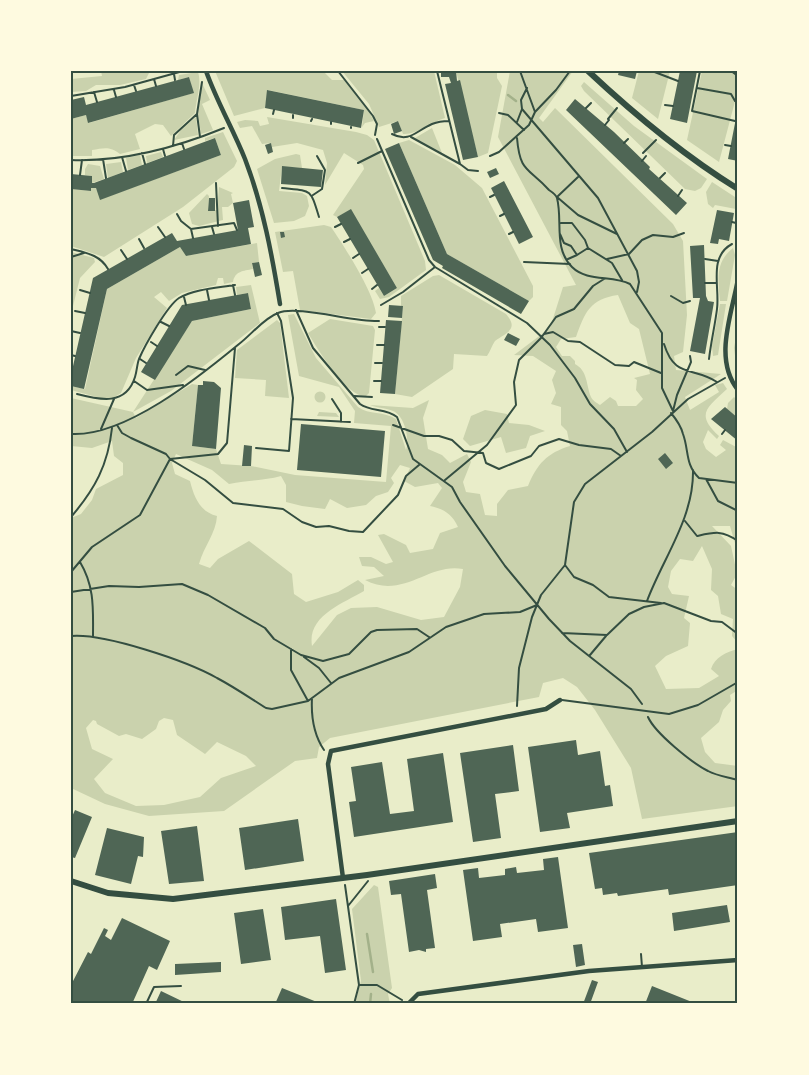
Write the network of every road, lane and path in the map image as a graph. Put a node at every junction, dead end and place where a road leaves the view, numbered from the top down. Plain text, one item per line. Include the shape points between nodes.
1 (183, 71) edge
2 (206, 71) edge
3 (338, 71) edge
4 (438, 71) edge
5 (520, 71) edge
6 (570, 71) edge
7 (588, 71) edge
8 (652, 71) edge
9 (700, 71) edge
10 (731, 71) edge
11 (174, 74) junction
12 (738, 76) edge
13 (154, 79) junction
14 (176, 80) dead end
15 (678, 81) dead end
16 (202, 82) dead end
17 (134, 85) junction
18 (156, 86) dead end
19 (527, 88) junction
20 (696, 88) junction
21 (114, 89) junction
22 (136, 91) dead end
23 (94, 92) junction
24 (447, 92) dead end
25 (442, 94) junction
26 (71, 96) edge
27 (116, 97) dead end
28 (735, 101) dead end
29 (97, 102) dead end
30 (591, 103) dead end
31 (665, 105) dead end
32 (672, 106) dead end
33 (586, 108) dead end
34 (617, 108) dead end
35 (522, 109) junction
36 (274, 110) dead end
37 (452, 112) dead end
38 (536, 112) junction
39 (447, 113) junction
40 (499, 113) dead end
41 (196, 114) junction
42 (273, 114) dead end
43 (293, 114) dead end
44 (293, 118) dead end
45 (531, 120) junction
46 (449, 121) junction
47 (735, 121) dead end
48 (517, 122) junction
49 (605, 125) dead end
50 (231, 126) junction
51 (524, 130) junction
52 (456, 133) dead end
53 (392, 134) dead end
54 (452, 134) junction
55 (376, 135) dead end
56 (201, 137) junction
57 (411, 137) junction
58 (517, 138) junction
59 (377, 139) dead end
60 (628, 140) dead end
61 (656, 140) dead end
62 (203, 142) dead end
63 (182, 143) junction
64 (624, 143) dead end
65 (725, 145) dead end
66 (173, 146) junction
67 (731, 146) dead end
68 (163, 149) junction
69 (184, 150) dead end
70 (382, 151) junction
71 (142, 153) junction
72 (461, 153) dead end
73 (643, 153) dead end
74 (457, 154) junction
75 (165, 156) dead end
76 (317, 156) dead end
77 (388, 156) dead end
78 (490, 156) dead end
79 (646, 156) dead end
80 (122, 157) junction
81 (384, 158) junction
82 (103, 159) junction
83 (71, 160) edge
84 (82, 160) junction
85 (642, 161) dead end
86 (358, 163) dead end
87 (145, 164) dead end
88 (460, 164) junction
89 (126, 171) dead end
90 (478, 171) dead end
91 (664, 174) dead end
92 (80, 175) dead end
93 (396, 175) dead end
94 (392, 176) junction
95 (578, 176) junction
96 (106, 178) dead end
97 (660, 178) dead end
98 (216, 183) dead end
99 (291, 184) dead end
100 (311, 186) dead end
101 (282, 188) dead end
102 (290, 189) junction
103 (738, 189) edge
104 (682, 190) dead end
105 (310, 192) junction
106 (404, 194) dead end
107 (312, 195) junction
108 (494, 195) dead end
109 (401, 196) junction
110 (678, 196) dead end
111 (490, 197) dead end
112 (557, 197) junction
113 (413, 213) dead end
114 (177, 214) dead end
115 (504, 214) dead end
116 (409, 215) junction
117 (500, 216) dead end
118 (319, 217) dead end
119 (732, 222) dead end
120 (561, 223) junction
121 (736, 223) dead end
122 (341, 224) dead end
123 (218, 226) junction
124 (158, 227) dead end
125 (212, 227) junction
126 (335, 227) dead end
127 (191, 229) junction
128 (237, 230) dead end
129 (421, 232) dead end
130 (513, 232) dead end
131 (684, 233) dead end
132 (214, 234) dead end
133 (418, 234) junction
134 (509, 234) dead end
135 (560, 234) junction
136 (617, 234) junction
137 (165, 237) dead end
138 (193, 238) dead end
139 (139, 239) dead end
140 (350, 239) dead end
141 (344, 242) dead end
142 (732, 244) dead end
143 (144, 248) dead end
144 (588, 248) junction
145 (71, 249) edge
146 (121, 250) dead end
147 (429, 251) dead end
148 (84, 253) junction
149 (426, 253) junction
150 (359, 254) dead end
151 (629, 254) junction
152 (577, 255) junction
153 (71, 257) edge
154 (353, 258) dead end
155 (607, 258) junction
156 (127, 259) dead end
157 (568, 259) junction
158 (705, 259) dead end
159 (718, 261) junction
160 (524, 262) dead end
161 (570, 264) junction
162 (435, 268) junction
163 (108, 269) dead end
164 (368, 269) dead end
165 (362, 273) dead end
166 (604, 279) junction
167 (738, 279) edge
168 (623, 281) junction
169 (716, 282) junction
170 (706, 283) dead end
171 (377, 285) dead end
172 (372, 289) dead end
173 (80, 290) dead end
174 (207, 290) junction
175 (483, 292) dead end
176 (637, 292) junction
177 (90, 293) dead end
178 (235, 295) dead end
179 (480, 295) junction
180 (184, 296) junction
181 (671, 296) dead end
182 (209, 300) dead end
183 (498, 301) dead end
184 (690, 301) dead end
185 (718, 302) junction
186 (723, 302) dead end
187 (280, 304) dead end
188 (186, 305) dead end
189 (380, 305) dead end
190 (496, 305) junction
191 (296, 310) junction
192 (514, 310) dead end
193 (75, 311) dead end
194 (85, 313) dead end
195 (277, 313) junction
196 (512, 314) junction
197 (711, 319) dead end
198 (715, 320) junction
199 (379, 321) dead end
200 (161, 322) junction
201 (169, 326) dead end
202 (379, 326) dead end
203 (385, 327) dead end
204 (71, 331) edge
205 (80, 333) dead end
206 (541, 336) junction
207 (150, 341) junction
208 (663, 341) junction
209 (377, 344) dead end
210 (706, 344) dead end
211 (711, 344) junction
212 (384, 345) dead end
213 (157, 346) dead end
214 (235, 347) junction
215 (71, 355) edge
216 (76, 356) dead end
217 (690, 356) dead end
218 (139, 358) junction
219 (709, 359) dead end
220 (146, 363) dead end
221 (376, 363) dead end
222 (382, 363) dead end
223 (205, 370) junction
224 (687, 370) junction
225 (661, 373) junction
226 (176, 375) dead end
227 (724, 378) dead end
228 (134, 381) junction
229 (374, 381) dead end
230 (381, 381) dead end
231 (717, 382) junction
232 (186, 385) junction
233 (738, 390) edge
234 (77, 394) dead end
235 (352, 395) junction
236 (372, 397) dead end
237 (114, 399) junction
238 (332, 399) dead end
239 (672, 412) junction
240 (291, 419) junction
241 (341, 422) junction
242 (350, 422) dead end
243 (117, 425) junction
244 (393, 425) dead end
245 (112, 427) junction
246 (402, 429) junction
247 (100, 430) junction
248 (725, 430) dead end
249 (71, 434) edge
250 (722, 434) dead end
251 (256, 448) dead end
252 (627, 452) junction
253 (621, 456) junction
254 (170, 459) junction
255 (420, 464) junction
256 (693, 470) junction
257 (706, 479) junction
258 (444, 480) junction
259 (738, 483) edge
260 (738, 511) edge
261 (71, 517) edge
262 (685, 521) junction
263 (738, 541) edge
264 (80, 562) junction
265 (565, 565) junction
266 (71, 572) edge
267 (91, 590) junction
268 (71, 592) edge
269 (646, 601) junction
270 (664, 604) junction
271 (537, 605) junction
272 (562, 634) junction
273 (738, 634) edge
274 (606, 635) junction
275 (71, 636) edge
276 (92, 637) junction
277 (429, 637) junction
278 (291, 649) junction
279 (301, 655) junction
280 (590, 655) junction
281 (738, 682) edge
282 (330, 683) junction
283 (312, 698) junction
284 (560, 700) joint
285 (308, 701) junction
286 (517, 706) dead end
287 (646, 712) junction
288 (324, 750) dead end
289 (738, 779) edge
290 (738, 821) edge
291 (343, 878) junction
292 (71, 880) edge
293 (368, 883) dead end
294 (345, 886) dead end
295 (348, 906) junction
296 (641, 954) dead end
297 (738, 960) edge
298 (642, 967) junction
299 (359, 985) junction
300 (181, 986) dead end
301 (146, 1004) edge
302 (354, 1004) edge
303 (408, 1004) edge

1 - 11 path
2 - 50 street
3 - 55 path via 374,116
4 - 25 path
5 - 19 path
6 - 38 path
7 - 103 main road via 656,132
8 - 15 path
9 - 20 path
10 - 12 path
11 - 13 path
11 - 14 path
13 - 17 path
13 - 18 path
16 - 41 path
17 - 21 path
17 - 22 path
19 - 35 path via 521,100
19 - 38 path
20 - 28 path via 731,94
20 - 47 path via 692,111
21 - 23 path
21 - 27 path
23 - 26 path
23 - 29 path
24 - 25 path
25 - 39 path
30 - 33 path
31 - 32 path
34 - 49 path
35 - 45 path
35 - 48 path
36 - 42 path
37 - 39 path
38 - 45 path
39 - 46 path
40 - 48 path
41 - 56 path
41 - 66 path via 174,135
43 - 44 path
45 - 51 path
45 - 95 path
46 - 54 path
46 - 57 path via 430,124
48 - 51 path
50 - 56 path
50 - 187 street via 261,208
51 - 58 path
52 - 54 path
53 - 57 path via 401,139
54 - 74 path
56 - 62 path
56 - 63 path
57 - 88 path
58 - 78 path
58 - 112 path via 523,167
59 - 70 path
60 - 64 path
61 - 73 path
63 - 66 path
63 - 69 path
65 - 67 path
66 - 68 path
68 - 71 path
68 - 75 path
70 - 81 path
70 - 86 path
71 - 80 path
71 - 87 path
72 - 74 path
74 - 88 path
76 - 107 path via 325,170 322,189
77 - 81 path
79 - 85 path
80 - 82 path
80 - 89 path
81 - 94 path
82 - 84 path
82 - 96 path
83 - 84 path
84 - 92 path
88 - 90 path via 468,170
91 - 97 path
93 - 94 path
94 - 109 path
95 - 112 path
95 - 136 path via 598,198
98 - 123 path
99 - 102 path
100 - 105 path
101 - 102 path
102 - 105 path
104 - 110 path
105 - 107 path
106 - 109 path
107 - 118 path
108 - 111 path
109 - 116 path
112 - 120 path
112 - 136 path via 578,216
113 - 116 path
114 - 127 path
115 - 117 path
116 - 133 path
119 - 121 path
120 - 135 path
120 - 144 path via 572,223
122 - 126 path
123 - 125 path
123 - 128 path via 234,223
124 - 137 path
125 - 127 path
125 - 132 path
127 - 138 path
129 - 133 path
130 - 134 path
131 - 151 path via 673,237 653,235 642,240
133 - 149 path
135 - 152 path via 564,243 571,246
135 - 157 path via 560,245
136 - 151 path
139 - 143 path
140 - 141 path
142 - 159 path
144 - 152 path
144 - 155 path
145 - 148 path
146 - 156 path
147 - 149 path
148 - 153 path
148 - 163 path via 96,256
149 - 162 path
150 - 154 path
151 - 155 path
151 - 176 path via 637,271
152 - 157 path
155 - 168 path
157 - 161 path
158 - 159 path
159 - 169 path
160 - 161 path
161 - 166 path via 584,274
162 - 179 path via 450,274
162 - 189 path
164 - 165 path
166 - 168 path
166 - 206 path via 593,286 574,308 556,317
167 - 233 street via 725,353 729,375
168 - 176 path
169 - 170 path
169 - 185 path
171 - 172 path
173 - 177 path
174 - 178 path via 234,285
174 - 180 path
174 - 182 path
175 - 179 path
176 - 208 path via 660,328
179 - 190 path
180 - 188 path
180 - 200 path via 178,299
181 - 184 path via 683,303
183 - 190 path
185 - 186 path
185 - 198 path
190 - 196 path
191 - 195 path
191 - 199 path
191 - 235 path via 313,348
192 - 196 path
193 - 194 path
195 - 214 path
195 - 240 path via 293,398
196 - 206 path
197 - 198 path
198 - 211 path
200 - 201 path
200 - 207 path
202 - 203 path
204 - 205 path
206 - 225 path via 553,332 568,341 580,342 615,365 629,366 634,362
206 - 252 path via 575,378 590,404 614,429
206 - 258 path via 519,360 514,382 516,405 487,445
207 - 213 path
207 - 218 path
208 - 224 path via 671,361
208 - 225 path
209 - 212 path
210 - 211 path
211 - 219 path
214 - 223 path
214 - 254 path via 227,443 218,454
215 - 216 path
217 - 224 path
218 - 220 path
218 - 228 path
221 - 222 path
223 - 226 path via 188,366
223 - 232 path
224 - 231 path
224 - 239 path
225 - 239 path
227 - 231 path
228 - 232 path via 147,390
228 - 237 path
229 - 230 path
231 - 239 path
232 - 243 path
234 - 237 path
235 - 236 path
235 - 246 path via 367,409 397,416
237 - 247 path
238 - 241 path via 341,413
239 - 252 path
239 - 256 path via 684,435 688,463
240 - 241 path
240 - 251 path via 289,451
241 - 242 path
243 - 245 path
243 - 254 path via 122,433
244 - 246 path
245 - 247 path
245 - 261 path via 109,453 102,469 88,496
246 - 253 path via 452,440 464,451 483,453 486,463 499,469 531,456 539,446 559,439 611,449
246 - 255 path via 413,459
247 - 249 path
248 - 250 path
252 - 253 path
253 - 265 path via 585,484 574,502
254 - 255 path via 205,480 233,503 284,509 302,522 316,527 363,532 398,495 406,476
254 - 264 path via 140,515 92,548
255 - 258 path
256 - 257 path via 699,478
256 - 262 path
257 - 259 path
257 - 260 path via 718,501
258 - 271 path
262 - 263 path via 697,536 728,533
262 - 269 path
264 - 266 path
264 - 267 path
265 - 269 path via 574,577 609,597
265 - 271 path
267 - 268 path
267 - 276 path via 94,609
267 - 278 path via 109,586 182,584 257,623
269 - 270 path
270 - 273 path via 722,622
270 - 274 path via 628,614
271 - 272 path
271 - 277 path via 520,612 484,614 446,627
271 - 286 path via 519,668
272 - 274 path
272 - 280 path
274 - 280 path
275 - 276 path
276 - 285 path via 138,648 217,678 266,708 288,707
277 - 279 path via 417,629 377,630 349,654 323,661
277 - 282 path via 409,652
278 - 279 path
278 - 285 path via 291,670
279 - 282 path via 319,668
280 - 287 path via 634,693
281 - 287 lane via 680,712
282 - 283 path
283 - 285 path
283 - 288 path via 314,724
284 - 287 lane
284 - 291 street via 546,709 332,751 328,764
287 - 289 path via 651,724 700,766
290 - 291 main road
291 - 292 main road via 173,899 108,893
293 - 295 path
294 - 295 path
295 - 299 path
296 - 298 lane
297 - 298 street
298 - 303 street via 418,994
299 - 302 path
299 - 303 path via 377,985
300 - 301 lane via 154,987

